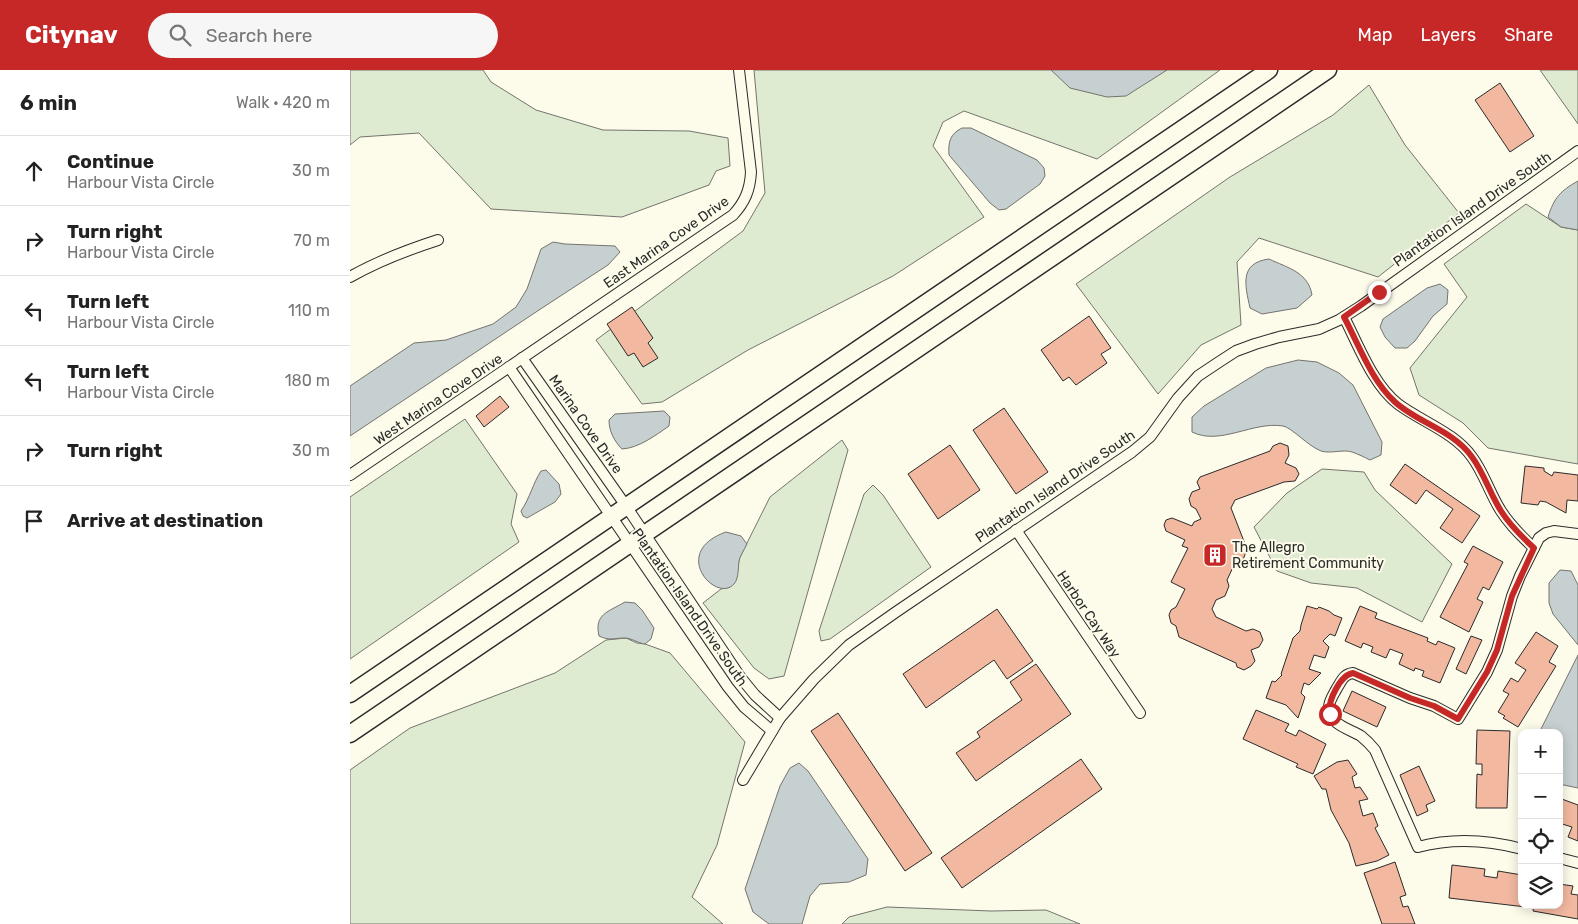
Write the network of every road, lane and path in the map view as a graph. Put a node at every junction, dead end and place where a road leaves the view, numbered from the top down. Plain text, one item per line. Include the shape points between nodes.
1 (739, 70) edge
2 (1269, 70) edge
3 (1328, 70) edge
4 (1578, 150) edge
5 (438, 240) dead end
6 (350, 277) edge
7 (1344, 317) junction
8 (516, 362) junction
9 (350, 475) edge
10 (626, 506) junction
11 (611, 516) junction
12 (1016, 530) junction
13 (645, 534) junction
14 (1578, 534) edge
15 (630, 544) junction
16 (1534, 548) junction
17 (350, 694) edge
18 (1140, 713) dead end
19 (780, 718) junction
20 (772, 731) junction
21 (350, 734) edge
22 (743, 780) dead end
23 (1518, 848) edge
24 (1563, 859) edge
25 (1578, 863) edge

1 - 8 street, East Marina Cove Drive via 751,172 751,185 740,207 733,215
2 - 10 main road
3 - 13 main road
4 - 7 street, Plantation Island Drive South
5 - 6 street via 408,249
7 - 12 street, Plantation Island Drive South via 1319,329 1255,344 1218,362 1198,376 1150,437 1132,452
7 - 16 street via 1383,390 1396,403 1463,446 1483,475 1501,511
8 - 9 street, West Marina Cove Drive
8 - 10 street, Marina Cove Drive
8 - 11 street
10 - 11 main road
10 - 13 street, Plantation Island Drive South
11 - 15 street, Plantation Island Drive South
11 - 17 main road
12 - 18 street, Harbor Cay Way
12 - 19 street, Plantation Island Drive South via 849,645 814,678
13 - 15 main road
13 - 19 street, Plantation Island Drive South via 741,678
14 - 16 street via 1546,533
15 - 20 street, Plantation Island Drive South via 728,687 744,707
15 - 21 main road
16 - 23 street via 1512,596 1497,650 1458,719 1353,673 1343,677 1328,709 1334,720 1367,741 1374,750 1418,847 1436,842 1467,841
19 - 20 street, Plantation Island Drive South
20 - 22 street, Plantation Island Drive South
24 - 25 street

